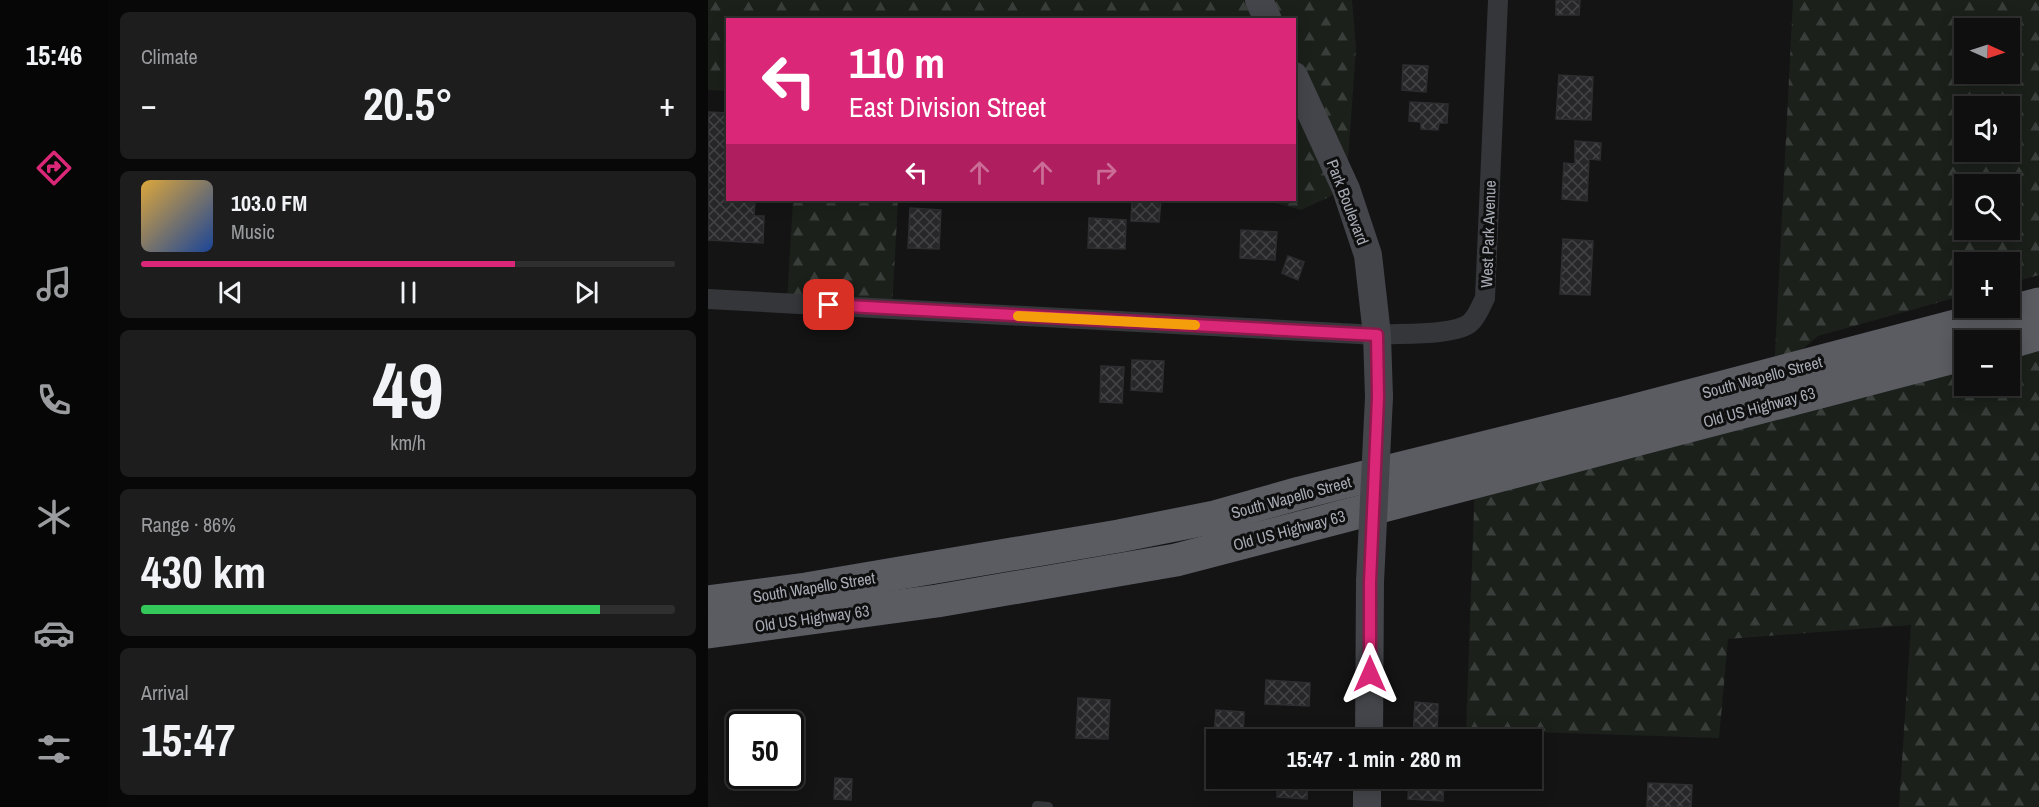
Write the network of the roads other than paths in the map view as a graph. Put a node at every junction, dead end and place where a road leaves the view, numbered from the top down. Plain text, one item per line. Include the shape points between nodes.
1 (1259, 0) edge
2 (1497, 0) edge
3 (1267, 18) edge
4 (1296, 80) edge
5 (708, 299) edge
6 (2039, 304) edge
7 (2039, 334) edge
8 (1377, 335) junction
9 (2020, 339) edge
10 (1954, 357) edge
11 (708, 602) edge
12 (708, 632) edge
13 (1369, 729) edge
14 (1367, 789) edge
15 (1037, 806) edge
16 (1048, 807) edge
17 (1366, 807) edge

1 - 3 main road
2 - 8 street, West Park Avenue via 1485,298 1473,321 1462,328
4 - 8 main road, Park Boulevard via 1346,189 1368,255
5 - 8 street, West Park Avenue
6 - 11 highway, South Wapello Street via 1215,517 806,589
7 - 9 highway
8 - 13 main road, bridge
10 - 12 highway, Old US Highway 63 via 1176,560 937,601
14 - 17 main road
15 - 16 lane

